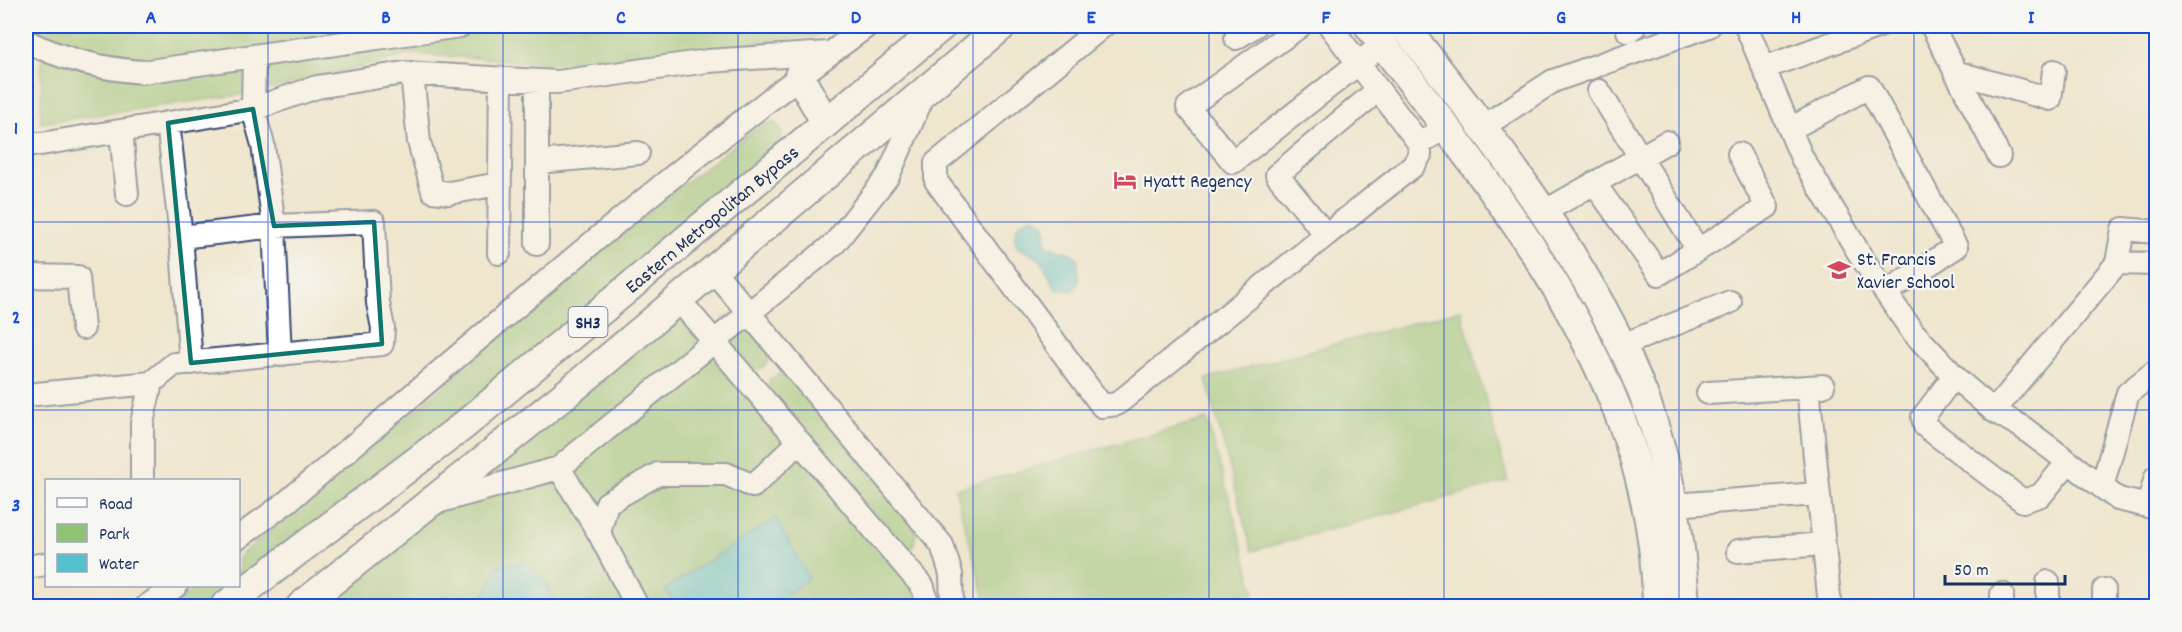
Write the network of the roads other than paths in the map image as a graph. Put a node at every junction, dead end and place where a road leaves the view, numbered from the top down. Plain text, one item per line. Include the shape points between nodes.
1 (460, 26) edge
2 (867, 26) edge
3 (942, 26) edge
4 (1002, 26) edge
5 (1103, 26) edge
6 (1299, 26) edge
7 (1330, 26) edge
8 (1709, 26) edge
9 (1746, 26) edge
10 (1879, 26) edge
11 (1932, 26) edge
12 (1397, 30) edge
13 (26, 41) edge
14 (830, 53) junction
15 (254, 56) junction
16 (1359, 64) junction
17 (1764, 68) junction
18 (2054, 71) dead end
19 (1955, 72) junction
20 (412, 73) junction
21 (799, 76) junction
22 (501, 80) junction
23 (537, 81) junction
24 (926, 90) junction
25 (1378, 90) junction
26 (1599, 91) dead end
27 (253, 109) junction
28 (168, 123) junction
29 (826, 123) junction
30 (1446, 128) junction
31 (1481, 128) junction
32 (1790, 129) junction
33 (121, 131) junction
34 (1667, 142) dead end
35 (1419, 143) junction
36 (26, 144) edge
37 (638, 153) dead end
38 (1739, 154) dead end
39 (1999, 156) dead end
40 (1639, 158) junction
41 (538, 162) junction
42 (1594, 183) junction
43 (499, 184) junction
44 (127, 194) dead end
45 (1542, 213) junction
46 (274, 226) junction
47 (2157, 232) edge
48 (1326, 236) junction
49 (181, 237) junction
50 (537, 244) dead end
51 (1698, 250) junction
52 (499, 253) dead end
53 (2117, 263) junction
54 (2157, 264) edge
55 (713, 270) junction
56 (26, 276) edge
57 (1593, 292) junction
58 (1886, 292) junction
59 (678, 299) junction
60 (1730, 302) dead end
61 (1569, 307) junction
62 (749, 313) junction
63 (83, 328) dead end
64 (713, 342) junction
65 (1620, 346) junction
66 (280, 355) junction
67 (191, 363) junction
68 (2157, 371) edge
69 (1954, 376) junction
70 (151, 383) junction
71 (1708, 393) dead end
72 (26, 395) edge
73 (1994, 411) junction
74 (799, 442) junction
75 (2068, 462) junction
76 (559, 468) junction
77 (2157, 477) edge
78 (142, 479) edge
79 (2102, 487) junction
80 (1817, 494) junction
81 (431, 504) junction
82 (1674, 505) junction
83 (2152, 507) edge
84 (599, 533) junction
85 (240, 537) edge
86 (1823, 544) junction
87 (1738, 551) dead end
88 (45, 564) edge
89 (26, 567) edge
90 (1670, 578) junction
91 (2048, 582) dead end
92 (172, 587) edge
93 (147, 606) edge
94 (225, 606) edge
95 (301, 606) edge
96 (637, 606) edge
97 (928, 606) edge
98 (952, 606) edge
99 (1657, 606) edge
100 (1685, 606) edge
101 (1830, 606) edge
102 (2048, 606) edge

1 - 15 street
2 - 14 street
3 - 29 main road, Eastern Metropolitan Bypass / SH3
4 - 24 main road, Eastern Metropolitan Bypass / SH3
5 - 48 street via 936,163 936,181 1102,406 1117,404
6 - 16 street via 1188,107 1233,162
7 - 16 street
8 - 31 street via 1553,81
9 - 17 street
10 - 17 street
11 - 19 street
12 - 16 street
12 - 30 main road
12 - 31 main road
13 - 15 street via 68,60 133,71
14 - 21 street
14 - 23 street via 708,61 558,82
15 - 27 street
16 - 25 street
17 - 32 street
18 - 19 street via 2050,99
19 - 39 street
20 - 22 street
20 - 27 street via 317,87
20 - 43 street via 419,142 433,191 449,194
21 - 29 main road
21 - 85 street via 288,501
22 - 23 street
22 - 43 street
23 - 41 street
24 - 55 main road, Eastern Metropolitan Bypass / SH3
24 - 62 street via 888,176 835,243
25 - 35 street
25 - 48 street via 1277,175
26 - 40 street
27 - 28 street
27 - 46 street via 263,145
28 - 33 street
28 - 49 street
29 - 94 main road, Eastern Metropolitan Bypass / SH3 via 463,426
30 - 35 street
30 - 61 main road via 1528,242
31 - 45 main road
32 - 58 street via 1802,158
32 - 58 street via 1869,87 1956,247
33 - 36 street
33 - 44 street
34 - 40 street
35 - 48 street via 1420,155 1413,166
37 - 41 street
38 - 51 street via 1767,207
40 - 42 street
40 - 51 street
41 - 50 street
42 - 45 street
42 - 51 street via 1659,274
43 - 52 street
45 - 57 main road
46 - 49 street
46 - 66 street
46 - 66 street via 374,222 383,328 382,344
47 - 53 street via 2124,229
49 - 67 street
53 - 54 street
53 - 73 street
55 - 59 main road, Eastern Metropolitan Bypass / SH3
55 - 62 street
56 - 63 street via 78,277
57 - 61 main road
57 - 65 main road
58 - 69 street via 1912,331
59 - 64 street
59 - 81 main road, Eastern Metropolitan Bypass / SH3
60 - 65 street
61 - 90 main road via 1623,425
62 - 64 street
62 - 98 street via 942,544 951,574
64 - 74 street
64 - 76 street
65 - 82 main road via 1651,416
66 - 67 street
67 - 70 street via 174,364
68 - 79 street via 2128,393
69 - 73 street
69 - 75 street via 1923,417 1925,426 2023,501 2041,495
70 - 72 street
70 - 78 street via 142,423
71 - 80 street via 1815,386
73 - 75 street
74 - 84 street via 753,486 726,474 658,474 607,503
74 - 97 street via 923,587
75 - 79 street
76 - 81 street
76 - 84 street
77 - 83 street
79 - 83 street via 2118,499
80 - 82 street
80 - 86 street
81 - 95 main road, Eastern Metropolitan Bypass / SH3
82 - 90 main road
84 - 96 street
86 - 87 street
86 - 101 street
88 - 89 street
90 - 99 main road
90 - 100 main road
91 - 102 street
92 - 93 street

